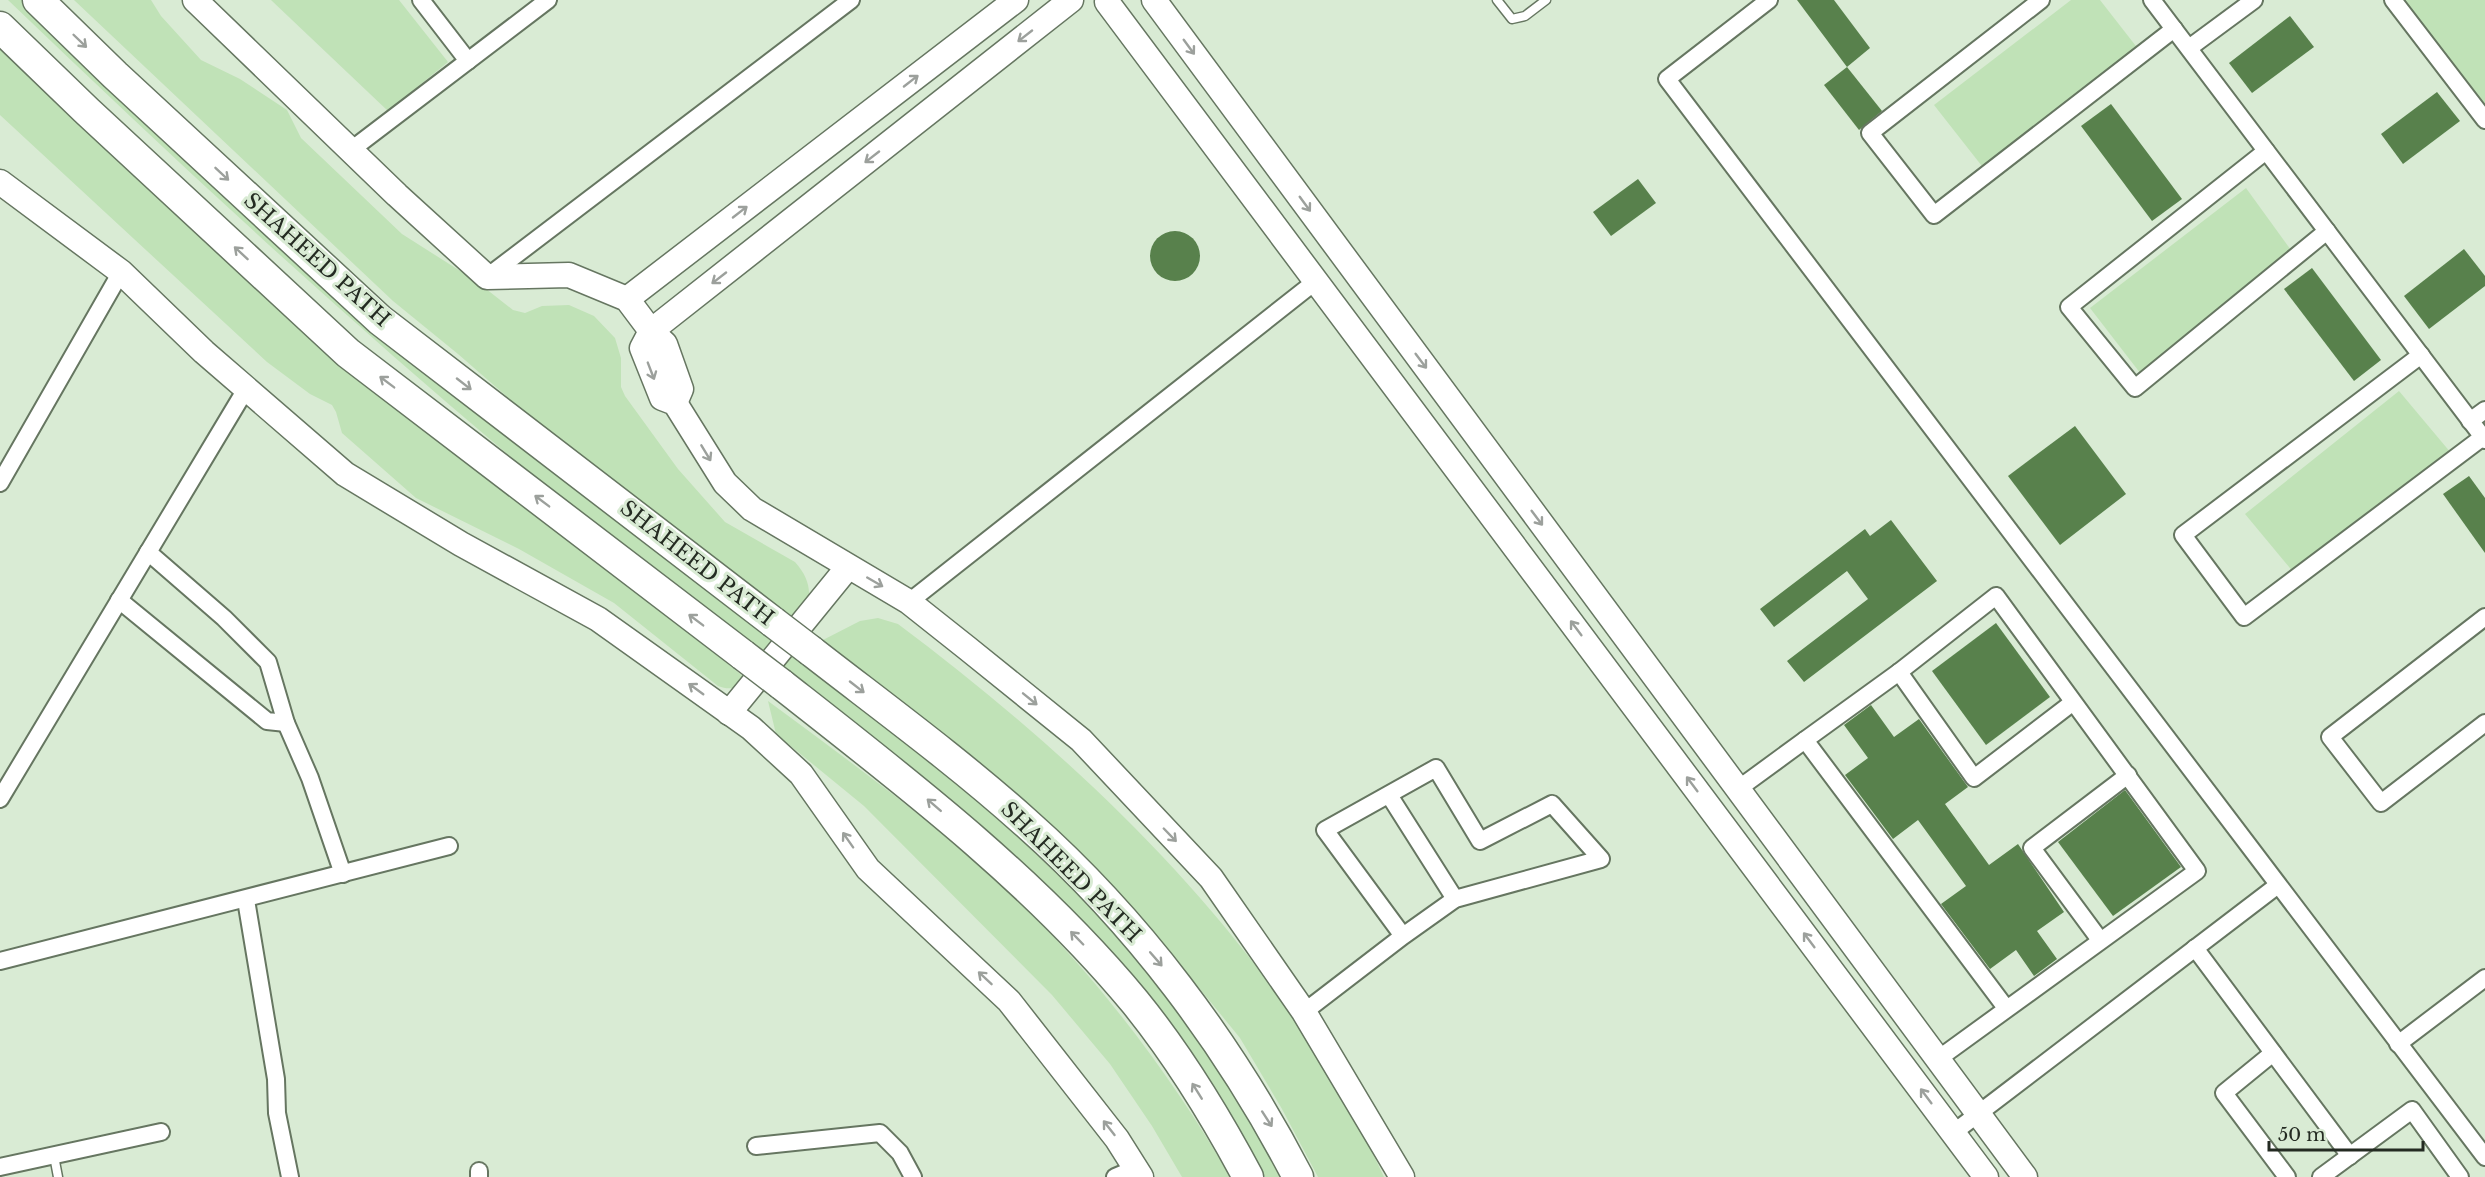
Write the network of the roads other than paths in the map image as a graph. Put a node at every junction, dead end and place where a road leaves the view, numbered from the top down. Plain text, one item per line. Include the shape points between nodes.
1 (38, 0) edge
2 (195, 0) edge
3 (421, 0) edge
4 (548, 0) edge
5 (851, 0) edge
6 (1017, 0) edge
7 (1071, 0) edge
8 (1082, 0) edge
9 (1155, 0) edge
10 (1497, 0) edge
11 (1546, 0) edge
12 (1769, 0) edge
13 (2041, 0) edge
14 (2152, 0) edge
15 (2254, 0) edge
16 (2393, 0) edge
17 (1111, 1) edge
18 (0, 27) edge
19 (2174, 29) junction
20 (2188, 48) junction
21 (468, 61) junction
22 (2485, 120) edge
23 (351, 150) junction
24 (2266, 151) junction
25 (0, 182) edge
26 (2327, 231) junction
27 (121, 272) junction
28 (487, 277) junction
29 (1316, 280) junction
30 (627, 299) junction
31 (651, 331) junction
32 (2421, 355) junction
33 (246, 389) junction
34 (2485, 410) edge
35 (2470, 421) junction
36 (2484, 439) edge
37 (0, 483) edge
38 (148, 552) junction
39 (849, 567) junction
40 (119, 600) junction
41 (909, 602) junction
42 (2485, 617) edge
43 (1899, 672) junction
44 (2072, 703) junction
45 (729, 713) junction
46 (286, 723) junction
47 (2485, 723) edge
48 (1805, 740) junction
49 (2128, 775) junction
50 (1738, 789) junction
51 (1389, 795) junction
52 (0, 799) edge
53 (449, 846) dead end
54 (343, 874) junction
55 (2278, 885) junction
56 (1455, 899) junction
57 (246, 900) junction
58 (1403, 936) junction
59 (2100, 940) junction
60 (2195, 948) junction
61 (0, 961) edge
62 (2485, 978) edge
63 (2006, 1008) junction
64 (1304, 1012) junction
65 (2398, 1044) junction
66 (2273, 1053) junction
67 (1938, 1059) junction
68 (1978, 1114) junction
69 (160, 1132) dead end
70 (1953, 1133) junction
71 (756, 1146) dead end
72 (54, 1156) junction
73 (2350, 1156) junction
74 (2485, 1157) edge
75 (0, 1167) edge
76 (1130, 1174) edge
77 (2453, 1175) edge
78 (58, 1177) edge
79 (290, 1177) edge
80 (913, 1177) edge
81 (1248, 1177) edge
82 (1298, 1177) edge
83 (1402, 1177) edge
84 (1986, 1177) edge
85 (2025, 1177) edge
86 (2287, 1177) edge
87 (2321, 1177) edge

1 -> 82 highway, SHAHEED PATH, bridge via 380,320 811,651 1025,822 1118,915 1169,974 1272,1127
2 - 23 street
3 - 21 street
4 - 21 street
5 - 28 street
30 -> 6 street
7 -> 31 street
8 - 17 street
9 -> 50 street
10 - 11 lane via 1512,19 1525,16
12 - 55 street via 1667,79
13 - 19 street via 1870,133 1934,215
14 - 19 street
15 - 20 street
16 - 22 street
17 - 29 street
81 -> 18 highway, SHAHEED PATH, bridge via 1181,1066 1136,1003 992,854 782,684 348,353
19 - 20 street
20 - 24 street
21 - 23 street
23 - 28 street
24 - 26 street
24 - 26 street via 2069,307 2135,388
25 - 27 street
26 - 32 street
27 - 33 street
27 - 37 street
28 - 30 street via 569,275
29 - 41 street
70 -> 29 street
30 - 31 street
31 -> 39 street via 665,344 681,389 675,404 725,483 752,509
32 - 35 street
32 - 36 street via 2182,535 2244,617
33 - 38 street
45 -> 33 street via 598,619 461,544 345,474
34 - 35 street
35 - 36 street
38 - 40 street
38 - 46 street via 268,662
39 -> 41 street
39 - 45 street
40 - 46 street via 267,721
40 - 52 street
41 -> 64 street via 1081,740 1211,878
42 - 47 street via 2330,737 2381,803
43 - 44 street via 1996,597
43 - 44 street via 1974,778
43 - 48 street
44 - 49 street
76 -> 45 street via 1117,1138 1009,1001 868,869 801,774
46 - 54 street via 310,778
48 - 50 street
48 - 63 street
49 - 59 street via 2032,848
49 - 59 street via 2197,871
50 - 67 street
51 - 56 street
51 - 56 street via 1436,768 1480,841 1552,804 1600,859
51 - 58 street via 1325,830
53 - 54 street
54 - 57 street
55 - 60 street
55 - 65 street
56 - 58 street
57 - 61 street
57 - 79 street
58 - 64 street
59 - 63 street
60 - 66 street
60 - 68 street
62 - 65 street
63 - 67 street
64 - 83 street
65 - 74 street
66 - 73 street
66 - 86 street via 2224,1094
67 - 68 street
68 - 70 street
68 - 85 street
69 - 72 street
70 - 84 street
71 - 80 street via 880,1133 900,1153
72 - 75 street
72 - 78 lane
73 - 77 street via 2412,1110
73 - 87 street

